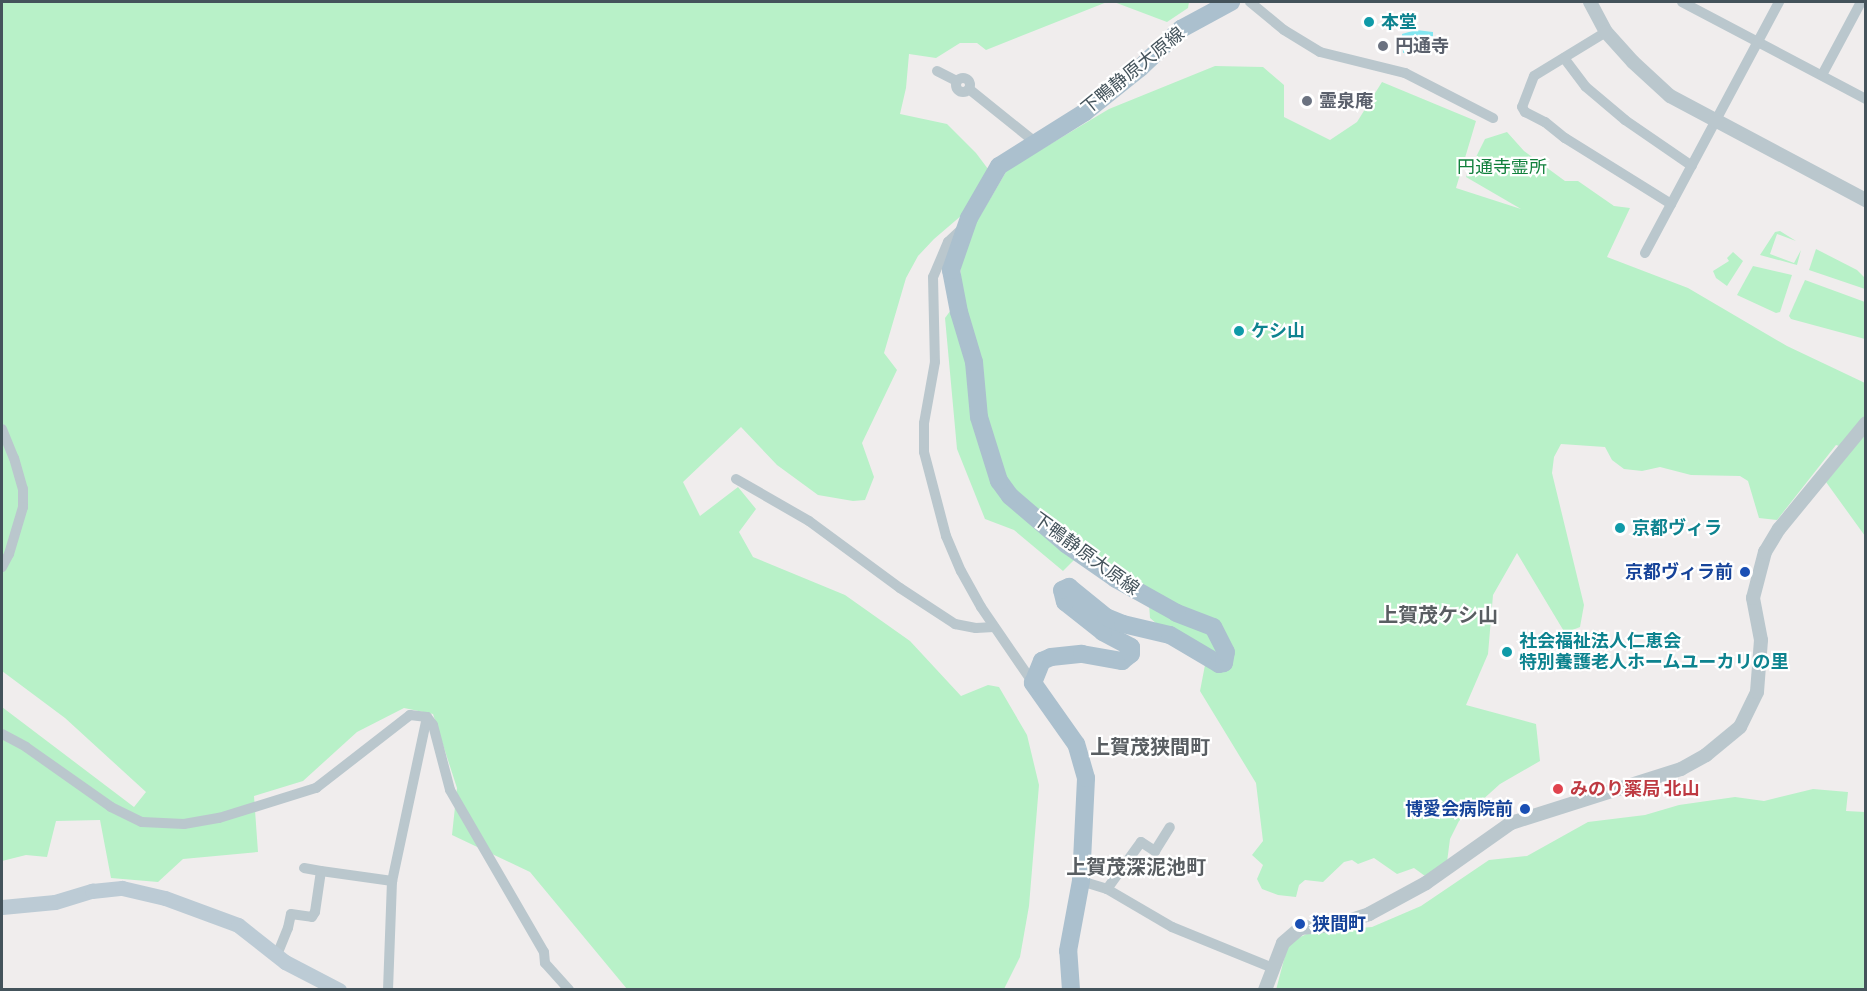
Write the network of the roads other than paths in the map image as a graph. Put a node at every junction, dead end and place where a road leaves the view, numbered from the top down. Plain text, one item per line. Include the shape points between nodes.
1 (1231, 2) edge
2 (1250, 2) edge
3 (1590, 2) edge
4 (1682, 2) edge
5 (1779, 2) edge
6 (1861, 2) edge
7 (1606, 32) junction
8 (1758, 42) junction
9 (1564, 58) junction
10 (938, 71) dead end
11 (1822, 75) junction
12 (1866, 99) edge
13 (1492, 118) dead end
14 (1716, 121) junction
15 (1035, 142) junction
16 (1692, 166) junction
17 (1864, 198) edge
18 (1671, 204) junction
19 (965, 226) junction
20 (1646, 253) dead end
21 (1866, 423) edge
22 (2, 429) edge
23 (736, 479) dead end
24 (2, 567) edge
25 (994, 627) junction
26 (1033, 683) junction
27 (427, 717) junction
28 (2, 734) edge
29 (1170, 827) dead end
30 (304, 868) dead end
31 (321, 871) junction
32 (392, 881) junction
33 (1081, 881) junction
34 (1107, 889) junction
35 (2, 907) edge
36 (277, 955) junction
37 (1273, 968) junction
38 (339, 990) edge
39 (388, 990) edge
40 (569, 990) edge
41 (1071, 990) edge
42 (1264, 990) edge

1 - 15 main road, 下鴨静原大原線 via 1177,32 1085,112
2 - 13 street via 1284,30 1320,52 1405,73
3 - 7 street
4 - 8 street
5 - 8 street
6 - 11 street
7 - 9 street
7 - 14 street via 1652,82
8 - 11 street
8 - 14 street
9 - 16 street via 1586,87 1625,120
9 - 18 street via 1534,76 1522,107 1525,112
10 - 15 street via 957,81 967,79 969,89
11 - 12 street
14 - 16 street
14 - 17 street
15 - 19 main road, 下鴨静原大原線 via 999,166
16 - 18 street
18 - 20 street
19 - 25 street via 948,242 933,277 935,362 924,423 924,452 946,536 961,571
19 - 26 main road, 下鴨静原大原線 via 953,260 951,280 974,363 980,417 999,481 1010,496 1065,544 1116,579 1156,603 1213,627 1226,652 1224,663 1211,661 1170,635 1106,617 1065,587 1061,595 1065,602 1103,632 1131,647 1131,654 1122,661 1082,654 1051,657 1042,661
21 - 37 street via 1779,529 1765,552 1754,598 1761,640 1757,692 1740,727 1706,755 1681,769 1511,823 1426,883 1369,914 1336,925 1300,928 1283,942
22 - 24 street via 23,489 23,507
23 - 25 street via 809,521 955,624
25 - 26 street
26 - 33 main road via 1076,744 1086,778
27 - 28 street via 410,715 316,789 219,818 184,824 142,822 111,807
27 - 32 street
27 - 40 street via 433,725 450,790 544,952 545,963
29 - 34 street via 1155,851 1141,842
30 - 31 street
31 - 32 street
31 - 36 street via 315,912 312,917 291,914
32 - 39 street
33 - 34 street
33 - 41 main road via 1068,951
34 - 37 street via 1172,927
35 - 36 main road via 55,902 122,888 165,898 238,925
36 - 38 main road
37 - 42 street

